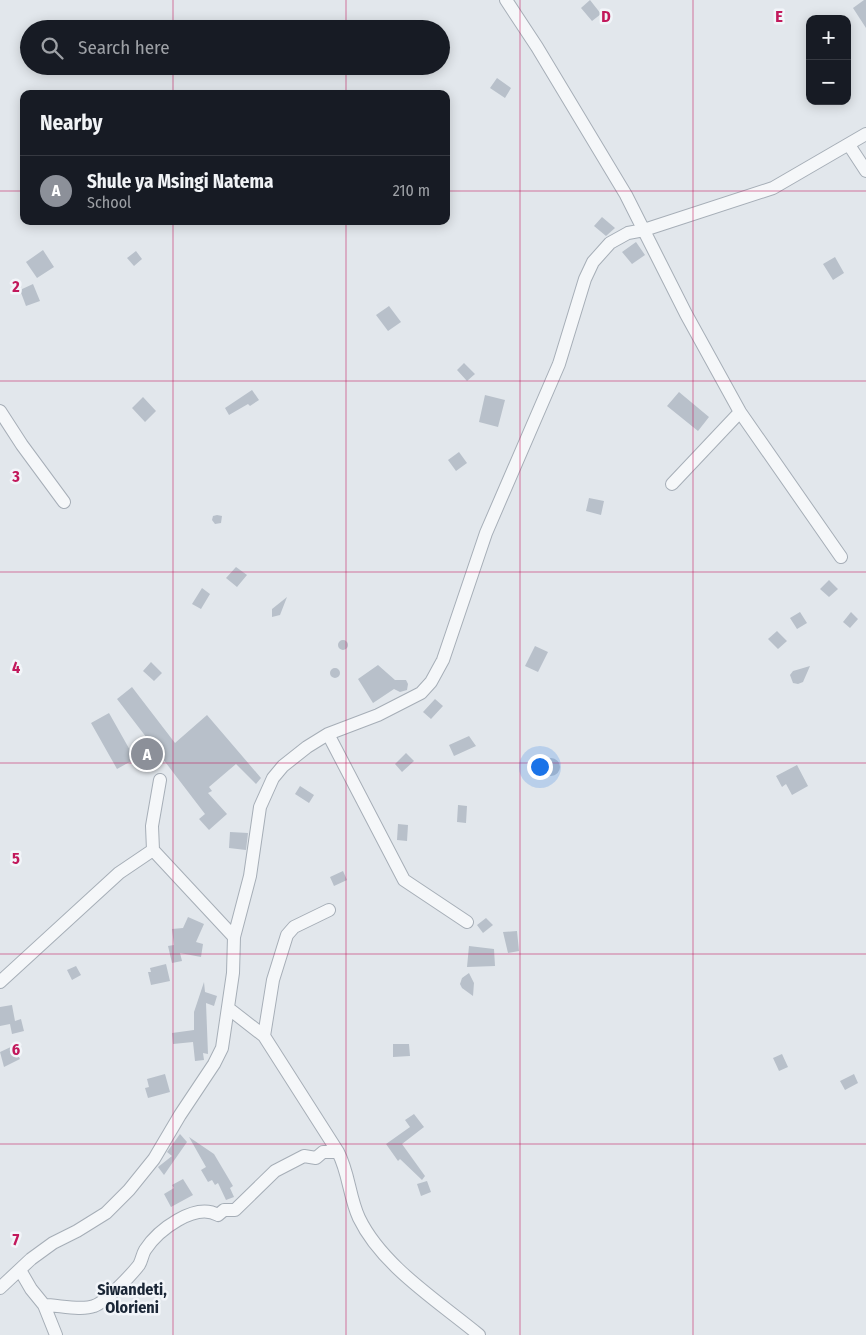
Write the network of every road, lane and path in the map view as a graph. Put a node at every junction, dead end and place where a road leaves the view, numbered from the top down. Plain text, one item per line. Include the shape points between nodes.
1 (506, 0) edge
2 (866, 134) edge
3 (849, 145) junction
4 (866, 171) edge
5 (644, 230) junction
6 (0, 411) edge
7 (740, 412) junction
8 (672, 484) dead end
9 (64, 502) dead end
10 (841, 557) dead end
11 (328, 734) junction
12 (160, 780) dead end
13 (153, 850) junction
14 (329, 910) dead end
15 (467, 922) dead end
16 (234, 937) junction
17 (0, 982) edge
18 (228, 1008) junction
19 (264, 1036) junction
20 (338, 1152) junction
21 (20, 1270) junction
22 (0, 1288) edge
23 (44, 1304) junction
24 (56, 1335) edge
25 (479, 1335) edge

1 - 5 street via 584,123
2 - 3 street
3 - 4 street
3 - 5 street via 773,188
5 - 7 street
5 - 11 street via 628,233 610,243 585,279 559,364 486,533 443,660 431,682 421,693 378,715
6 - 9 street
7 - 8 street
7 - 10 street
11 - 15 street via 404,880
11 - 16 street via 301,751 273,778 260,807 250,876
12 - 13 street via 152,826
13 - 16 street
13 - 17 street via 119,873
14 - 19 street via 294,926 287,935 273,980
16 - 18 street
18 - 19 street
18 - 21 street via 222,1048 154,1159 130,1190 106,1213 53,1243
19 - 20 street
20 - 23 street via 323,1152 316,1158 304,1156 275,1171 235,1210 224,1210 218,1215 210,1211 195,1211 172,1224 145,1250 140,1264 93,1307
20 - 25 street via 359,1217 382,1252
21 - 22 street
21 - 23 street
23 - 24 street

